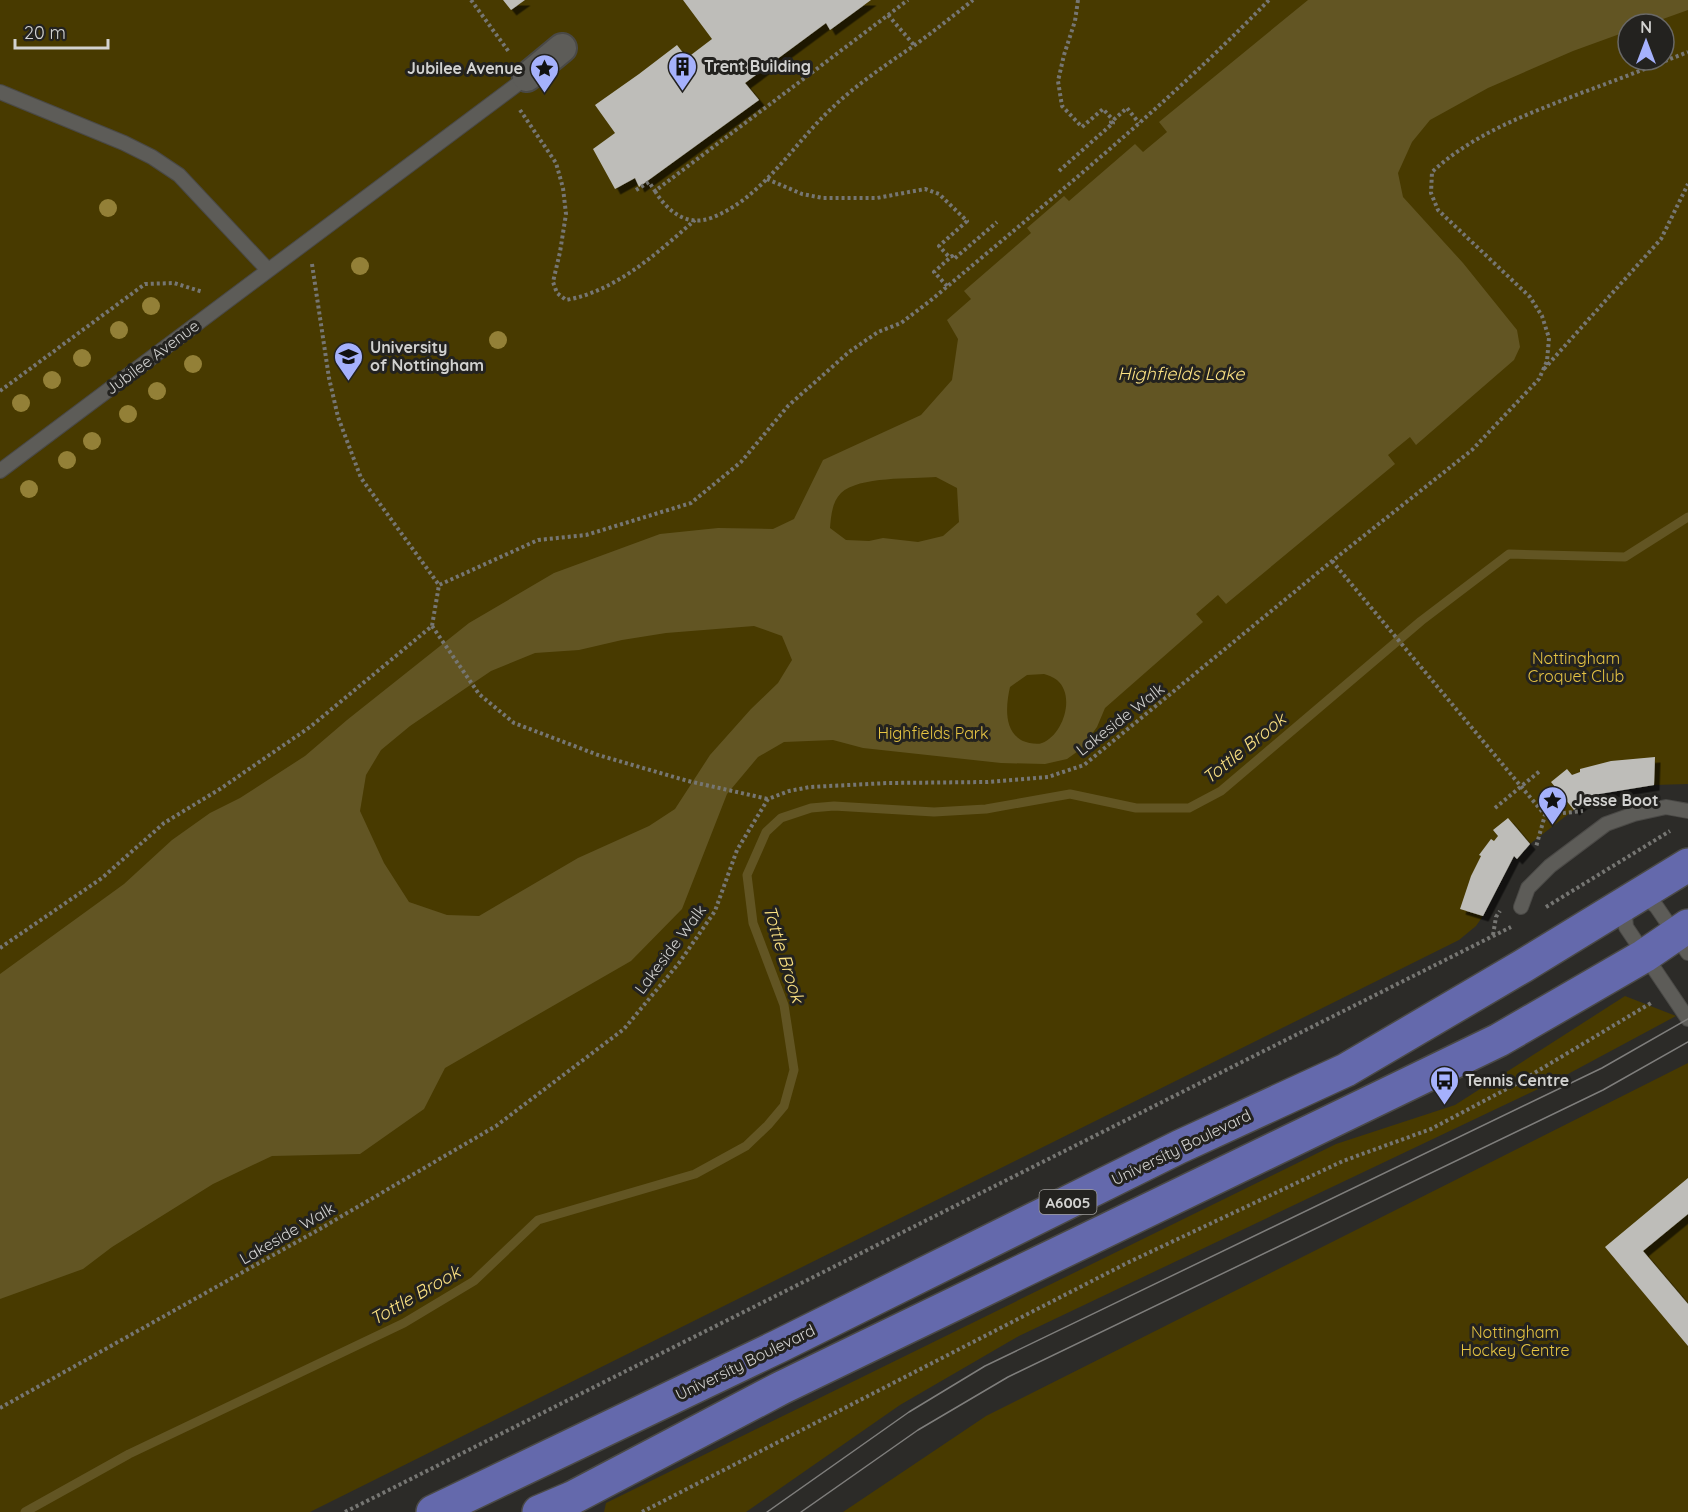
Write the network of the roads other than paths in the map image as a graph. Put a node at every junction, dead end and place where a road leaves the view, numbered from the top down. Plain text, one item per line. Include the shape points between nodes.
1 (562, 48) dead end
2 (517, 84) joint
3 (0, 92) edge
4 (268, 270) junction
5 (0, 471) edge
6 (1688, 811) edge
7 (1688, 865) edge
8 (1632, 901) junction
9 (1521, 907) dead end
10 (1684, 938) edge
11 (1644, 956) junction
12 (1688, 1018) edge
13 (569, 1505) edge
14 (433, 1512) edge
15 (539, 1512) edge

1 - 2 street, Jubilee Avenue
2 - 4 lane, Jubilee Avenue
3 - 4 lane via 152,157 179,175
4 - 5 lane, Jubilee Avenue
6 - 9 lane via 1666,807 1606,824 1550,866 1528,888
7 - 8 main road, University Boulevard / A6005
8 - 10 lane via 1656,906
8 - 11 lane via 1626,927
8 - 14 main road, University Boulevard / A6005 via 1347,1070 1179,1147
10 - 11 main road, A6005
11 - 12 lane
11 - 13 main road, A6005 via 1499,1041 792,1383
13 - 15 main road, A6005

